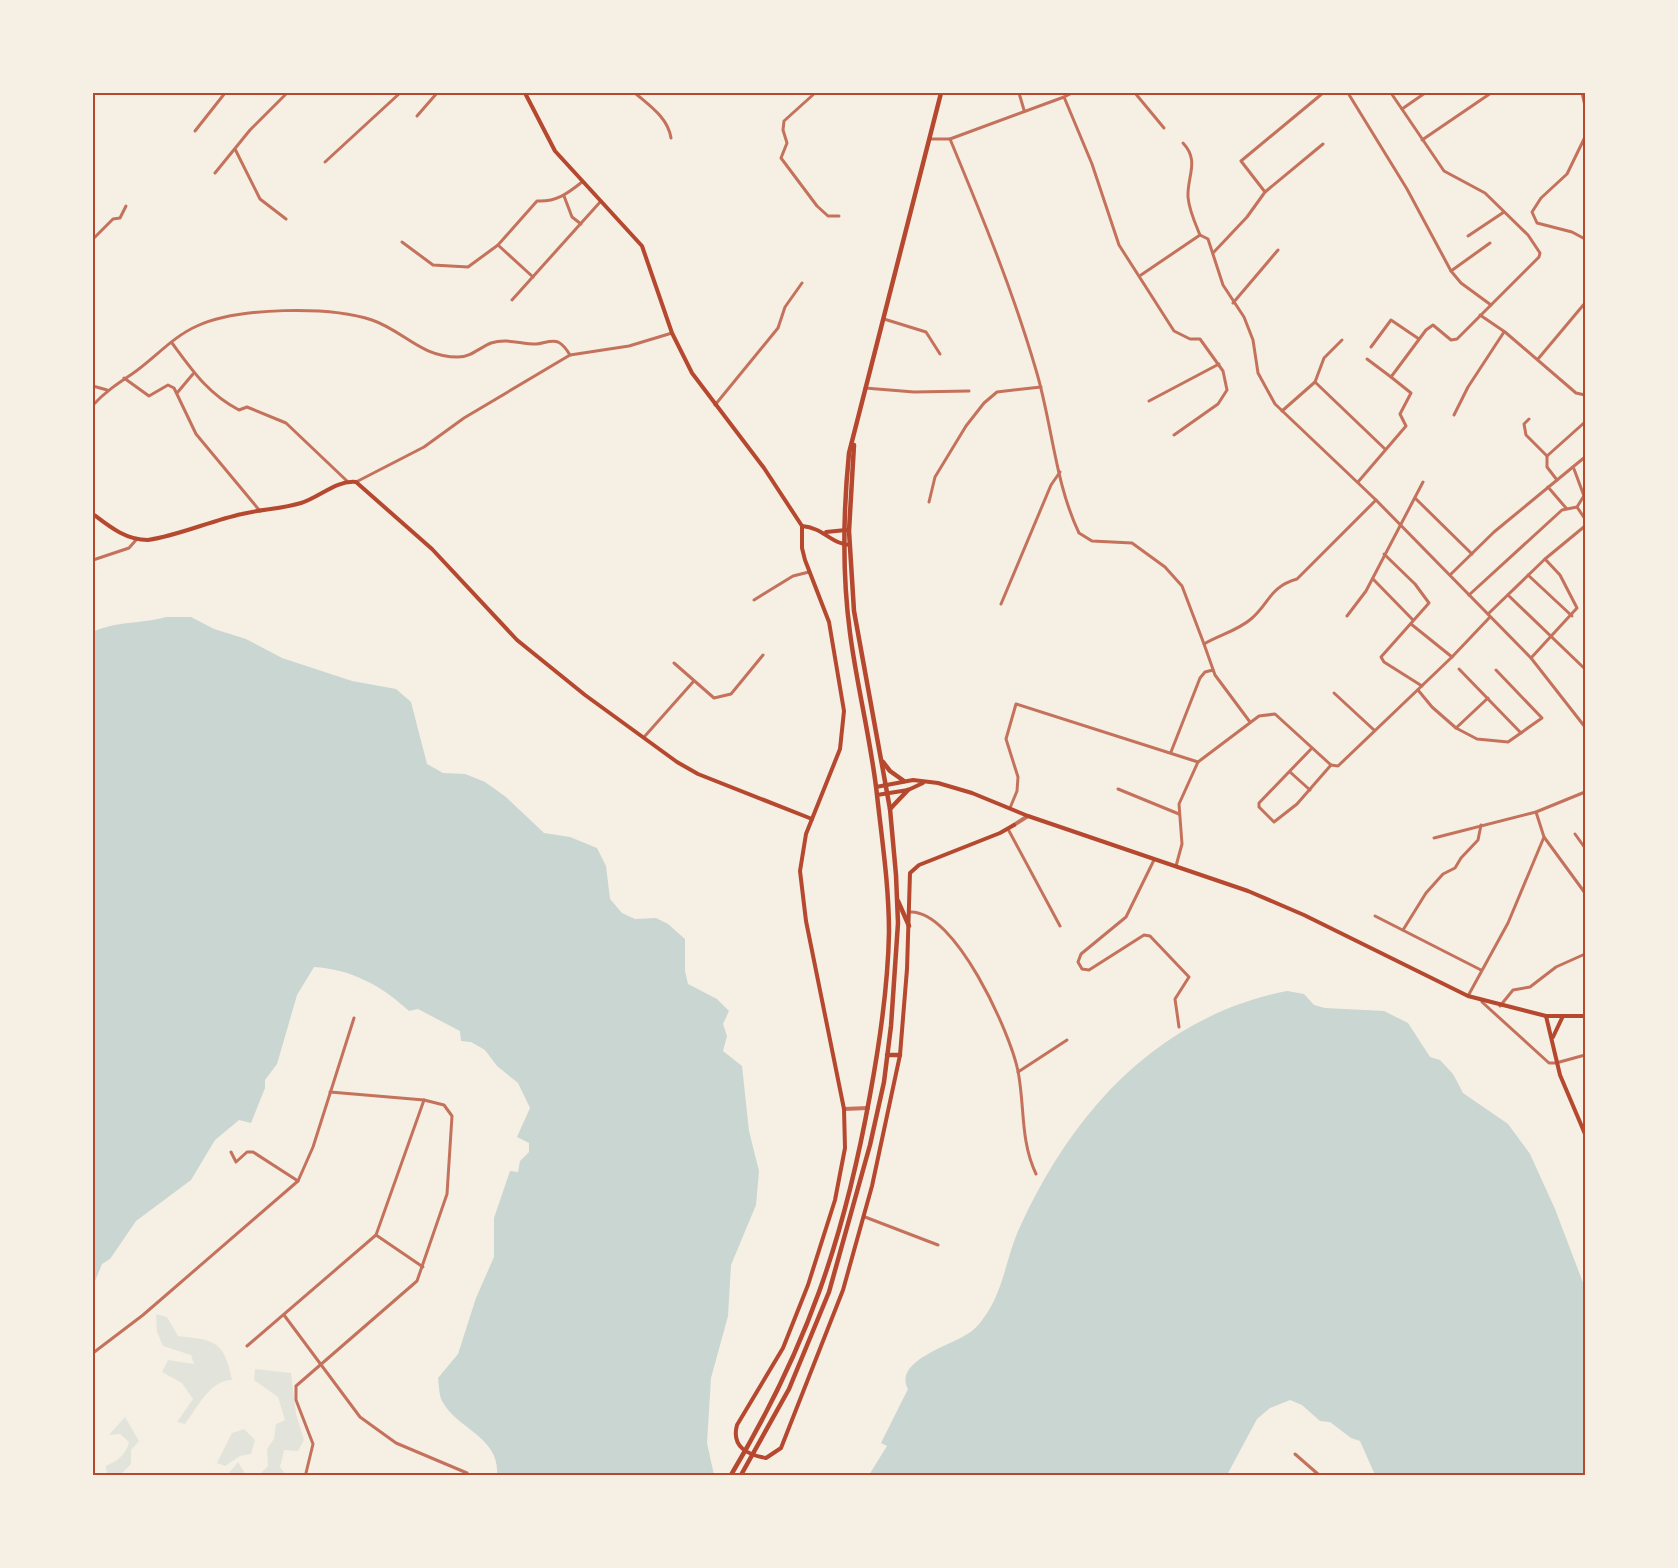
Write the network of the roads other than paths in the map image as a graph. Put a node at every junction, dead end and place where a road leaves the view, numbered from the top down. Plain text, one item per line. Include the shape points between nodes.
1 (225, 93) edge
2 (287, 93) edge
3 (400, 93) edge
4 (437, 93) edge
5 (525, 93) edge
6 (635, 93) edge
7 (815, 93) edge
8 (941, 93) edge
9 (1019, 93) edge
10 (1072, 93) edge
11 (1135, 93) edge
12 (1323, 93) edge
13 (1348, 93) edge
14 (1391, 93) edge
15 (1425, 93) edge
16 (1491, 93) edge
17 (1582, 93) edge
18 (1064, 97) junction
19 (1585, 106) edge
20 (1402, 109) junction
21 (1024, 110) junction
22 (417, 116) dead end
23 (1164, 128) dead end
24 (195, 131) dead end
25 (1585, 137) edge
26 (671, 138) dead end
27 (930, 138) junction
28 (950, 139) junction
29 (1422, 140) junction
30 (1183, 143) dead end
31 (1323, 144) dead end
32 (235, 148) junction
33 (325, 162) dead end
34 (214, 173) dead end
35 (582, 182) junction
36 (1265, 192) junction
37 (564, 196) junction
38 (601, 201) junction
39 (126, 206) dead end
40 (1504, 212) junction
41 (839, 216) dead end
42 (286, 219) dead end
43 (581, 224) junction
44 (1200, 235) junction
45 (1468, 236) dead end
46 (93, 239) edge
47 (1585, 239) edge
48 (402, 242) dead end
49 (1490, 243) dead end
50 (498, 245) junction
51 (1278, 250) dead end
52 (1213, 254) junction
53 (1451, 271) junction
54 (1141, 275) junction
55 (534, 277) junction
56 (802, 283) dead end
57 (512, 300) dead end
58 (1233, 303) junction
59 (1585, 303) edge
60 (1491, 305) junction
61 (1480, 315) junction
62 (884, 319) junction
63 (1505, 332) junction
64 (672, 333) junction
65 (1419, 339) junction
66 (1342, 340) dead end
67 (172, 343) junction
68 (1371, 347) dead end
69 (940, 354) dead end
70 (570, 355) junction
71 (1367, 358) dead end
72 (1538, 359) junction
73 (1219, 364) junction
74 (193, 374) junction
75 (1391, 377) junction
76 (124, 378) junction
77 (1315, 382) junction
78 (93, 386) edge
79 (1041, 387) junction
80 (865, 388) junction
81 (107, 390) junction
82 (969, 391) dead end
83 (177, 393) junction
84 (1585, 395) edge
85 (1149, 401) dead end
86 (93, 405) edge
87 (715, 405) junction
88 (1282, 411) junction
89 (1454, 415) dead end
90 (1529, 418) dead end
91 (1585, 422) edge
92 (1174, 435) dead end
93 (854, 437) junction
94 (1385, 449) junction
95 (1547, 456) junction
96 (1585, 457) edge
97 (1573, 468) junction
98 (1060, 472) junction
99 (1557, 480) junction
100 (347, 481) junction
101 (356, 482) junction
102 (1423, 482) dead end
103 (1358, 483) junction
104 (1548, 487) junction
105 (1584, 495) edge
106 (1415, 498) junction
107 (1376, 500) junction
108 (929, 502) dead end
109 (1577, 507) junction
110 (1566, 508) junction
111 (260, 511) junction
112 (93, 514) edge
113 (1585, 519) edge
114 (1400, 524) junction
115 (802, 526) junction
116 (1585, 526) edge
117 (843, 530) junction
118 (849, 531) junction
119 (826, 532) junction
120 (136, 540) junction
121 (843, 545) junction
122 (850, 545) junction
123 (1384, 554) junction
124 (1472, 554) junction
125 (1545, 559) junction
126 (93, 560) edge
127 (809, 572) junction
128 (1450, 575) junction
129 (1528, 575) junction
130 (1373, 579) junction
131 (1469, 595) junction
132 (1508, 595) junction
133 (754, 600) dead end
134 (1001, 604) dead end
135 (1347, 616) dead end
136 (1489, 616) junction
137 (1572, 616) junction
138 (1412, 622) junction
139 (1552, 637) junction
140 (1204, 644) junction
141 (763, 655) dead end
142 (1452, 657) junction
143 (1531, 658) junction
144 (674, 663) dead end
145 (1460, 669) dead end
146 (1585, 669) edge
147 (1213, 670) junction
148 (1497, 670) dead end
149 (693, 682) junction
150 (1422, 686) junction
151 (1418, 690) junction
152 (1334, 693) dead end
153 (1488, 698) junction
154 (1250, 722) junction
155 (1585, 727) edge
156 (1456, 728) junction
157 (1374, 730) junction
158 (1521, 733) junction
159 (645, 736) junction
160 (1312, 748) junction
161 (1171, 752) junction
162 (882, 760) junction
163 (1198, 762) junction
164 (1331, 765) junction
165 (1290, 772) junction
166 (904, 781) junction
167 (924, 783) junction
168 (886, 785) junction
169 (876, 787) junction
170 (1118, 789) dead end
171 (908, 790) junction
172 (1310, 790) junction
173 (1585, 792) edge
174 (887, 794) junction
175 (877, 795) junction
176 (890, 809) junction
177 (1010, 809) junction
178 (1018, 812) junction
179 (1536, 812) junction
180 (1179, 814) junction
181 (1028, 816) junction
182 (812, 819) junction
183 (1014, 825) junction
184 (1481, 825) junction
185 (1008, 829) junction
186 (1575, 834) dead end
187 (1544, 837) junction
188 (1434, 838) dead end
189 (1585, 848) edge
190 (1154, 860) junction
191 (1176, 867) junction
192 (1585, 893) edge
193 (896, 898) junction
194 (910, 912) junction
195 (1376, 916) dead end
196 (909, 926) junction
197 (1060, 926) dead end
198 (1403, 930) junction
199 (1585, 954) edge
200 (1481, 971) junction
201 (1468, 996) junction
202 (1482, 1002) junction
203 (1500, 1006) junction
204 (1546, 1016) junction
205 (1563, 1016) junction
206 (1585, 1016) edge
207 (354, 1018) dead end
208 (1179, 1027) dead end
209 (1553, 1038) junction
210 (1067, 1040) dead end
211 (887, 1055) junction
212 (900, 1055) junction
213 (1585, 1055) edge
214 (1556, 1064) junction
215 (1018, 1072) junction
216 (330, 1092) junction
217 (423, 1100) junction
218 (868, 1108) junction
219 (844, 1109) junction
220 (1585, 1134) edge
221 (231, 1152) dead end
222 (1036, 1174) dead end
223 (298, 1181) junction
224 (865, 1216) junction
225 (376, 1235) junction
226 (938, 1245) dead end
227 (423, 1267) junction
228 (284, 1315) junction
229 (247, 1346) dead end
230 (93, 1353) edge
231 (321, 1362) junction
232 (1295, 1454) dead end
233 (306, 1473) dead end
234 (467, 1473) dead end
235 (731, 1475) edge
236 (741, 1475) edge
237 (1319, 1475) edge

1 - 24 street
2 - 32 street
3 - 33 street
4 - 22 street
5 - 35 main road via 548,140
6 - 26 street via 658,113
7 - 41 street via 784,121 787,143 781,158 817,206 828,216
8 - 27 highway
9 - 21 street
10 - 18 street
11 - 23 street
12 - 36 street via 1241,160
13 - 53 street
14 - 20 street
15 - 20 street
16 - 29 street
17 - 19 street
18 - 21 street
18 - 54 street via 1119,245
20 - 29 street
21 - 28 street
25 - 47 street via 1567,174 1532,212 1538,224
27 - 28 street
27 - 62 highway
28 - 79 street via 1001,262
29 - 40 street via 1444,171 1478,188
30 - 44 street via 1194,166 1188,198
31 - 36 street
32 - 34 street
32 - 42 street via 260,199
35 - 37 street
35 - 38 main road
36 - 52 street
37 - 43 street via 572,218
37 - 50 street via 549,202 537,201
38 - 43 street
38 - 64 main road via 642,246
39 - 46 street via 120,218 113,219
40 - 45 street
40 - 60 street via 1540,253
43 - 55 street
44 - 52 street via 1208,239
44 - 54 street
48 - 50 street via 433,265 468,267
49 - 53 street
50 - 55 street
51 - 58 street
52 - 58 street
53 - 60 street
54 - 73 street via 1174,331 1200,339
55 - 57 street
56 - 87 street via 785,307 778,328
58 - 88 street via 1244,317 1253,340 1258,373
59 - 72 street
60 - 61 street
61 - 63 street
61 - 65 street via 1455,340 1433,325
62 - 69 street via 926,332
62 - 80 highway
63 - 72 street
63 - 89 street
64 - 70 street via 629,346
64 - 87 main road via 692,373
65 - 68 street via 1391,320
65 - 75 street
66 - 77 street via 1324,358
67 - 70 street via 194,327 217,320 248,313 292,312 357,316 390,328 415,346 443,356 467,356 491,344 512,340 538,344 554,341
67 - 74 street
67 - 76 street
70 - 101 street via 472,413 424,447
71 - 75 street
72 - 84 street via 1576,393
73 - 85 street
73 - 92 street via 1226,381 1225,396
74 - 83 street
74 - 100 street via 214,395 239,410 247,407 286,423
75 - 94 street via 1411,396 1400,414 1406,426
76 - 81 street
76 - 83 street via 149,396 170,385
77 - 88 street
77 - 94 street
78 - 81 street
79 - 98 street
79 - 108 street via 997,392 984,403 935,477
80 - 82 street
80 - 93 highway
81 - 86 street
83 - 111 street via 196,434
87 - 115 main road via 764,468
88 - 103 street
90 - 95 street via 1524,424 1526,435
91 - 95 street
93 - 117 highway via 849,453
93 - 118 highway
94 - 103 street
95 - 99 street via 1547,467
96 - 97 street
97 - 99 street
97 - 105 street
98 - 134 street
98 - 140 street via 1079,533 1092,541 1132,543 1165,567 1182,586
99 - 104 street
100 - 101 main road
100 - 111 main road via 307,501
101 - 159 main road via 421,538 518,640 585,695
102 - 106 street
103 - 107 street
104 - 110 street
104 - 124 street
105 - 109 street
106 - 114 street
106 - 124 street
107 - 114 street
107 - 140 street via 1297,579 1278,587 1251,619
109 - 110 street
109 - 113 street
110 - 131 street via 1528,538
111 - 120 main road via 159,538
112 - 120 main road
114 - 123 street
114 - 128 street
115 - 119 main road
115 - 127 main road via 802,548
116 - 125 street
117 - 118 main road
117 - 119 main road
117 - 121 highway
118 - 122 highway
119 - 121 main road
120 - 126 street via 129,548
121 - 122 main road
121 - 169 highway via 850,635
122 - 162 highway via 860,655
123 - 130 street
123 - 138 street via 1428,601
124 - 128 street
125 - 129 street
125 - 137 street via 1560,574 1575,602
127 - 133 street via 793,576
127 - 182 main road via 829,622 844,711 840,749
128 - 131 street
129 - 132 street
129 - 137 street
130 - 135 street
130 - 138 street
131 - 136 street
132 - 136 street
132 - 139 street
136 - 142 street
136 - 143 street
137 - 139 street
138 - 142 street
138 - 150 street via 1381,657
139 - 143 street
139 - 146 street
140 - 147 street
141 - 149 street via 731,694 714,698
142 - 150 street
143 - 155 street
144 - 149 street
145 - 153 street
147 - 154 street
147 - 161 street via 1200,678
148 - 158 street via 1542,717
149 - 159 street
150 - 151 street
151 - 156 street
151 - 157 street
152 - 157 street
153 - 156 street
153 - 158 street
154 - 160 street via 1265,713 1275,714
154 - 163 street
156 - 158 street via 1470,737 1496,741 1512,741
157 - 164 street via 1338,766
159 - 182 main road via 698,774
160 - 164 street
160 - 165 street
161 - 163 street
161 - 177 street via 1016,704 1006,739 1018,777
162 - 166 highway
162 - 168 highway
163 - 180 street via 1179,804
164 - 172 street
165 - 172 street
165 - 172 street via 1261,801 1260,809 1277,822
166 - 167 main road
166 - 168 main road
167 - 171 main road
167 - 177 main road via 972,793
168 - 169 main road
168 - 174 highway
169 - 175 highway
170 - 180 street
171 - 174 main road
171 - 176 highway
173 - 179 street
174 - 175 main road
174 - 176 highway
175 - 218 highway via 888,946 882,1024
176 - 193 highway
177 - 178 main road
178 - 181 main road
178 - 183 street
179 - 184 street
179 - 187 street
180 - 191 street via 1182,844
181 - 183 street
181 - 190 main road
182 - 219 main road via 802,850 801,890
183 - 185 main road
184 - 188 street
184 - 198 street via 1478,840 1455,868 1443,874 1426,893
185 - 194 main road via 914,868 909,876
185 - 197 street
186 - 189 street
187 - 192 street
187 - 200 street via 1508,923
190 - 191 main road
190 - 208 street via 1126,916 1081,954 1078,962 1082,969 1089,970 1144,935 1150,936 1189,977 1175,999
191 - 201 main road via 1286,907
193 - 196 highway
193 - 211 highway via 897,940
194 - 196 main road
194 - 215 street via 930,917 968,957 1013,1052
195 - 198 street
196 - 212 main road
198 - 200 street
199 - 203 street via 1556,967 1530,987 1513,990
200 - 201 street
201 - 202 main road
202 - 203 main road
202 - 214 street via 1544,1059
203 - 204 main road
204 - 205 main road
204 - 209 main road
205 - 206 main road
205 - 209 main road
207 - 216 street
209 - 214 main road
210 - 215 street
211 - 212 highway
211 - 236 highway via 858,1194 826,1302 789,1389
212 - 224 main road
213 - 214 street
214 - 220 main road
215 - 222 street via 1025,1146
216 - 217 street
216 - 223 street
217 - 225 street
217 - 227 street via 444,1105 452,1116 447,1194
218 - 219 street
218 - 235 highway via 848,1203 820,1296 777,1393
219 - 224 main road via 845,1148 839,1185 808,1285 783,1348 735,1430 743,1450 766,1458 781,1448 843,1290
221 - 223 street via 236,1162 247,1152 253,1152
223 - 230 street via 143,1315
224 - 226 street
225 - 227 street
225 - 228 street
227 - 231 street via 415,1285
228 - 229 street
228 - 231 street
231 - 233 street via 296,1386 296,1400 314,1444
231 - 234 street via 360,1417 396,1443
232 - 237 street

